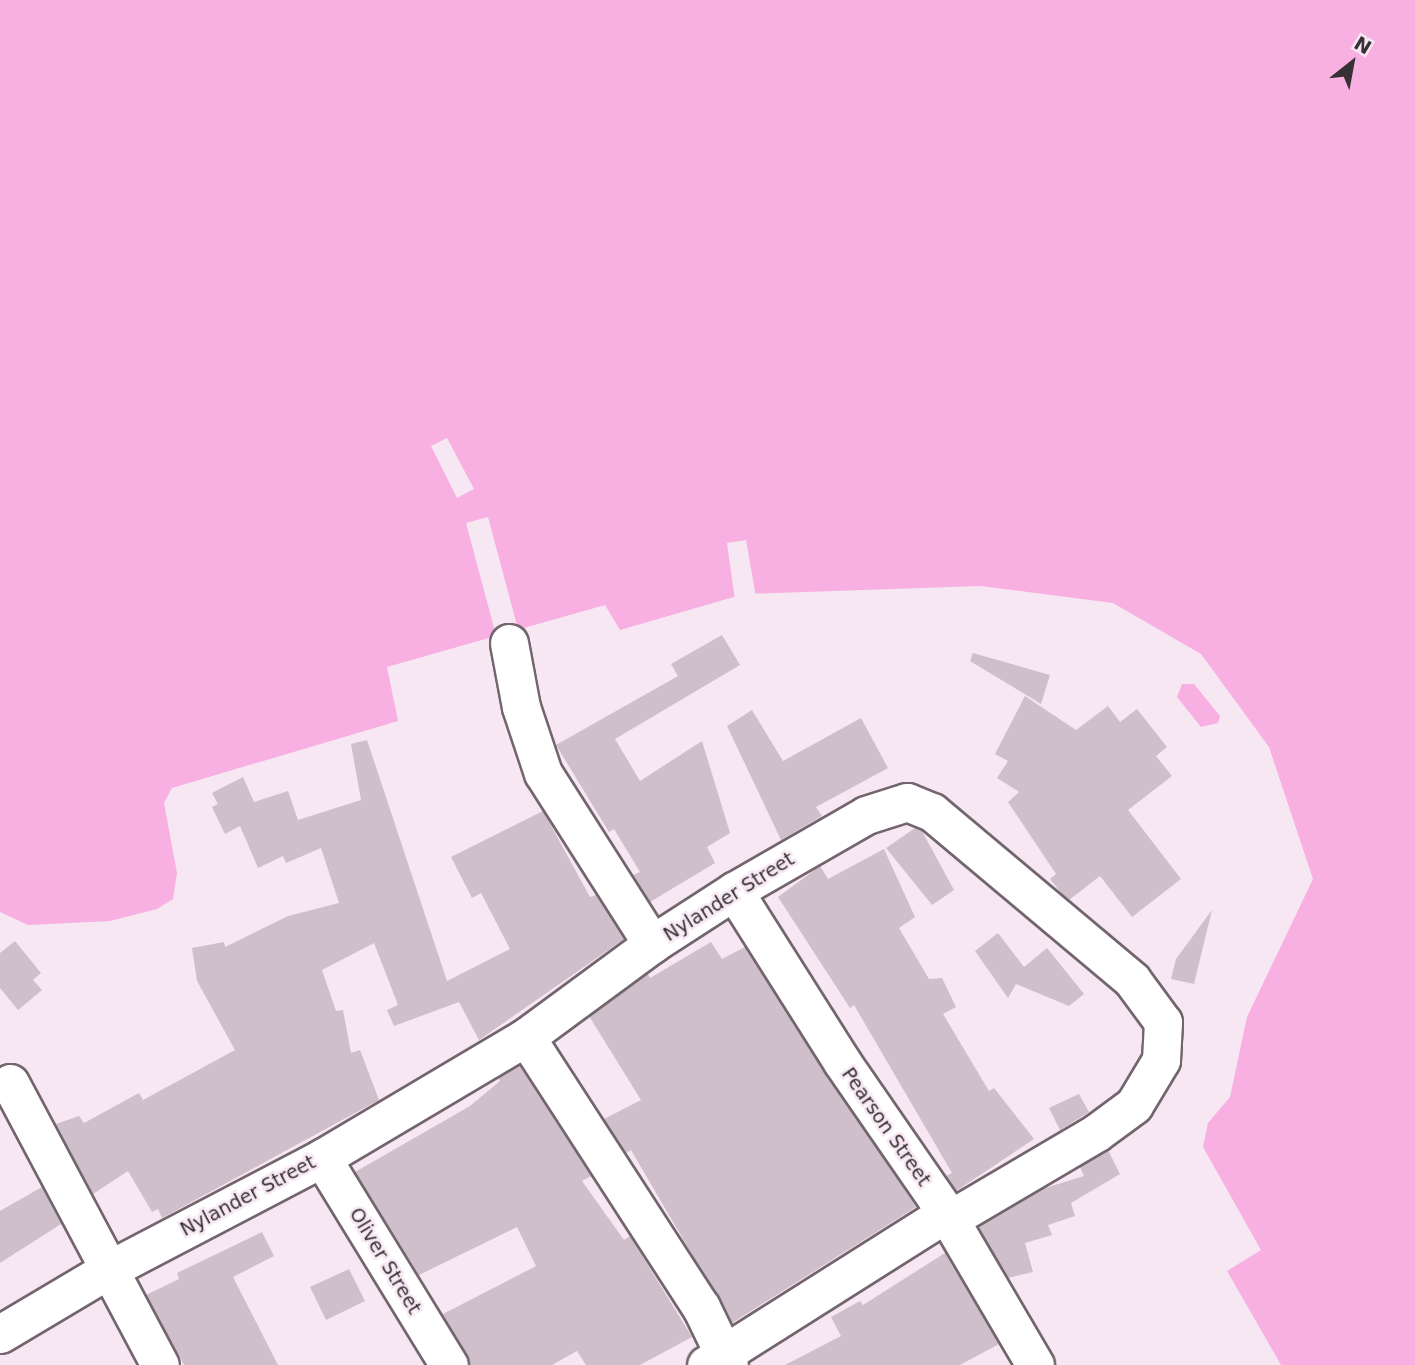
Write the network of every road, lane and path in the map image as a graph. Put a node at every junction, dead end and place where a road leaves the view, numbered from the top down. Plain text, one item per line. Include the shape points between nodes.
1 (509, 643) dead end
2 (734, 891) junction
3 (652, 944) junction
4 (526, 1037) junction
5 (10, 1083) dead end
6 (322, 1158) junction
7 (948, 1216) junction
8 (106, 1271) junction
9 (0, 1334) edge
10 (719, 1361) edge
11 (160, 1365) edge
12 (449, 1365) edge
13 (1035, 1365) edge

1 - 3 street via 521,707 543,773
2 - 3 street, Nylander Street
2 - 7 street, Pearson Street via 842,1062
2 - 7 street, Nylander Street via 866,815 906,802 932,812 1132,980 1163,1022 1161,1060 1134,1105 1097,1133
3 - 4 street, Nylander Street
4 - 6 street, Nylander Street
4 - 10 street via 701,1307
5 - 8 street
6 - 8 street, Nylander Street
6 - 12 street, Oliver Street
7 - 10 street, Nylander Street
7 - 13 street, Pearson Street
8 - 9 street, Nylander Street
8 - 11 street

